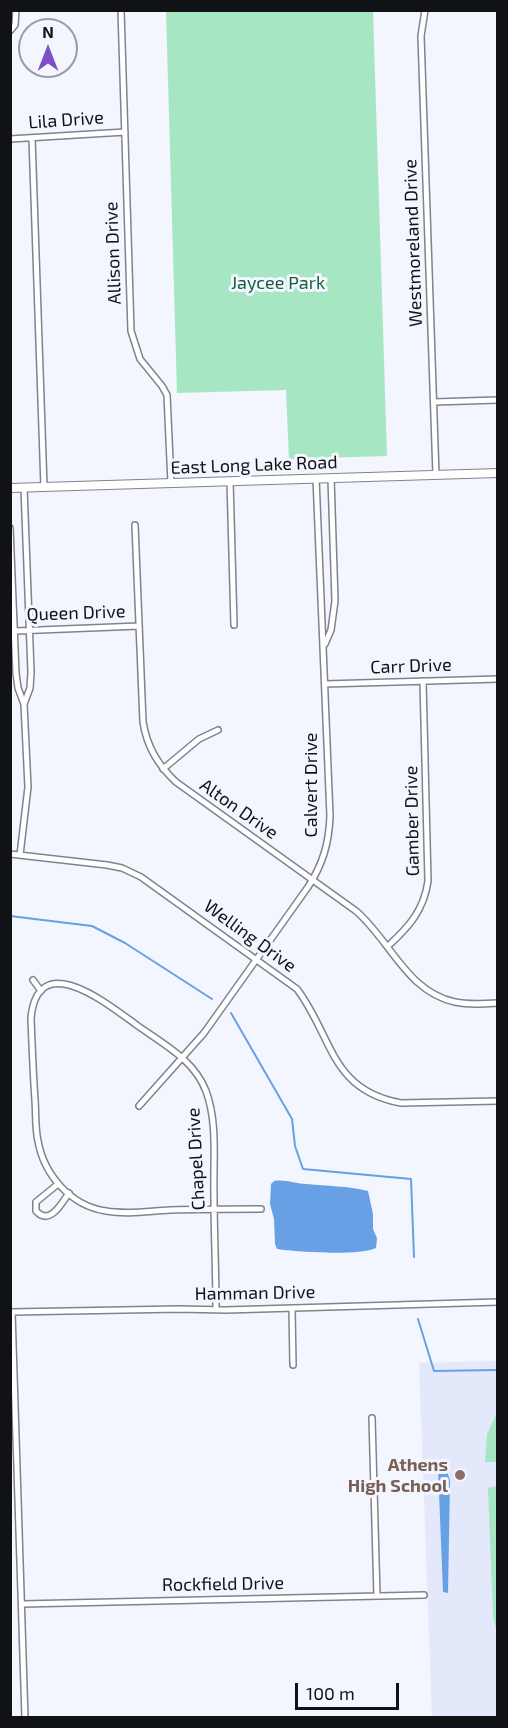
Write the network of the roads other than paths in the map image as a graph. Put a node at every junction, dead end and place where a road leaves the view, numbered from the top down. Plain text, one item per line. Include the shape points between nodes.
1 (16, 10) edge
2 (121, 10) edge
3 (424, 10) edge
4 (12, 30) edge
5 (124, 132) junction
6 (32, 138) junction
7 (10, 139) edge
8 (498, 400) edge
9 (434, 402) junction
10 (498, 473) edge
11 (436, 475) junction
12 (316, 478) junction
13 (331, 478) junction
14 (230, 481) junction
15 (171, 483) junction
16 (44, 487) junction
17 (10, 488) edge
18 (24, 488) junction
19 (135, 525) dead end
20 (10, 528) edge
21 (319, 558) junction
22 (334, 558) junction
23 (12, 569) junction
24 (27, 569) junction
25 (234, 624) dead end
26 (140, 626) junction
27 (30, 630) junction
28 (15, 631) junction
29 (324, 646) junction
30 (498, 679) edge
31 (423, 681) junction
32 (325, 684) junction
33 (24, 704) junction
34 (218, 730) dead end
35 (163, 769) junction
36 (10, 854) edge
37 (20, 855) junction
38 (313, 879) junction
39 (388, 946) junction
40 (257, 959) junction
41 (33, 980) dead end
42 (41, 991) junction
43 (498, 1003) edge
44 (183, 1058) junction
45 (498, 1101) edge
46 (139, 1106) dead end
47 (58, 1184) junction
48 (69, 1193) junction
49 (261, 1209) dead end
50 (214, 1210) junction
51 (498, 1302) edge
52 (292, 1308) junction
53 (216, 1309) junction
54 (12, 1312) edge
55 (293, 1365) dead end
56 (372, 1419) dead end
57 (10, 1505) edge
58 (18, 1505) junction
59 (424, 1595) dead end
60 (377, 1596) junction
61 (22, 1604) junction
62 (25, 1718) edge

1 - 4 street
2 - 5 street, Allison Drive
3 - 9 street, Westmoreland Drive via 421,36
5 - 6 street, Lila Drive
5 - 15 street, Allison Drive via 131,331 140,359 167,395
6 - 7 street, Lila Drive
6 - 16 street
8 - 9 street
9 - 11 street, Westmoreland Drive
10 - 11 main road, East Long Lake Road
11 - 13 main road, East Long Lake Road
12 - 13 main road, East Long Lake Road
12 - 14 main road, East Long Lake Road
12 - 21 street, Calvert Drive
13 - 22 street, Calvert Drive
14 - 15 main road, East Long Lake Road
14 - 25 street
15 - 16 main road, East Long Lake Road
16 - 18 main road, East Long Lake Road
17 - 18 main road, East Long Lake Road
18 - 24 street
19 - 26 street, Alton Drive
20 - 23 street
21 - 22 street
21 - 29 street, Calvert Drive
22 - 29 street, Calvert Drive via 334,608
23 - 24 street
23 - 28 street
24 - 27 street
26 - 27 street, Queen Drive
26 - 35 street, Alton Drive via 145,731
27 - 28 street, Queen Drive
27 - 33 street via 31,679
28 - 33 street via 16,680
29 - 32 street, Calvert Drive
30 - 31 street, Carr Drive
31 - 32 street, Carr Drive
31 - 39 street, Gamber Drive via 428,881 415,918
32 - 38 street, Calvert Drive via 329,828 325,853
33 - 37 street via 28,787
34 - 35 street via 199,739
35 - 38 street, Alton Drive
36 - 37 street, Welling Drive
37 - 40 street, Welling Drive via 107,865 135,874
38 - 39 street, Alton Drive via 363,917
38 - 40 street, Calvert Drive
39 - 43 street, Alton Drive via 416,982 440,997 463,1003
40 - 44 street, Calvert Drive
40 - 45 street, Welling Drive via 297,989 310,1006 337,1063 370,1093 401,1103
41 - 42 street
42 - 44 street, Chapel Drive via 54,984 76,986
42 - 47 street via 32,1004 31,1018 37,1139 48,1171
44 - 46 street, Calvert Drive
44 - 50 street, Chapel Drive via 200,1078 209,1100
47 - 48 street
47 - 48 street via 36,1202 40,1215 52,1214
48 - 50 street via 89,1207 106,1211
49 - 50 street
50 - 53 street, Chapel Drive
51 - 52 street, Hamman Drive
52 - 53 street, Hamman Drive
52 - 55 street
53 - 54 street, Hamman Drive
54 - 58 street
56 - 60 street
57 - 58 street
58 - 61 street
59 - 60 street, Rockfield Drive
60 - 61 street, Rockfield Drive
61 - 62 street

